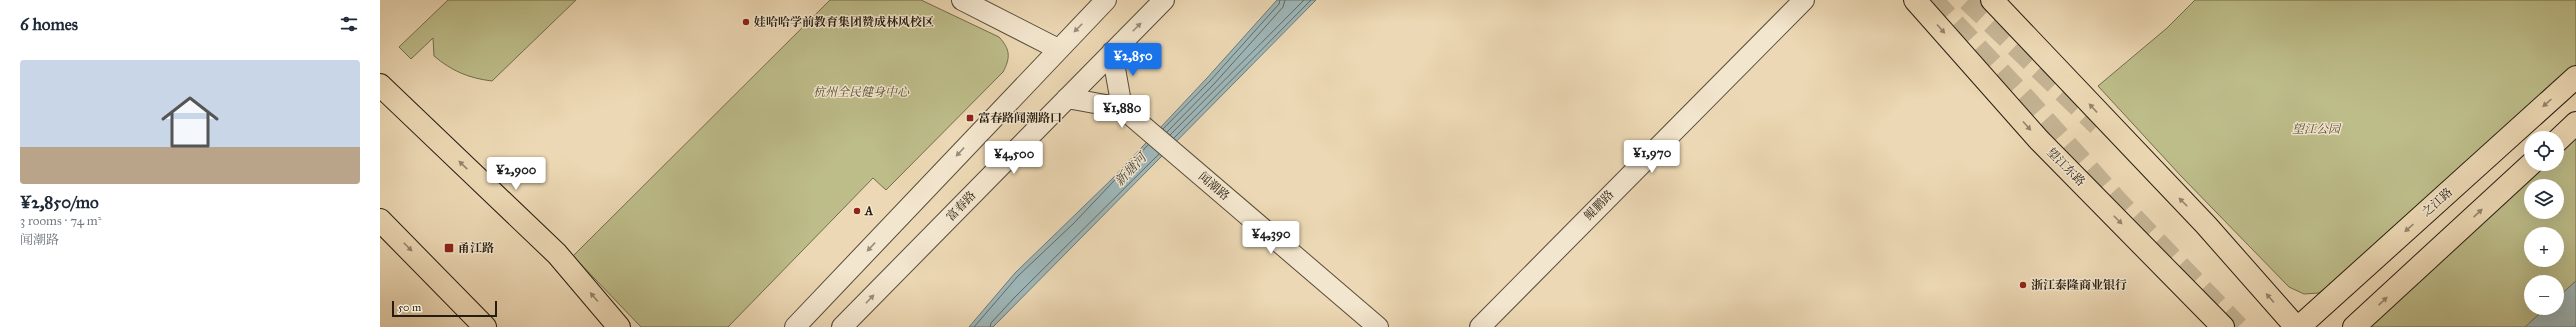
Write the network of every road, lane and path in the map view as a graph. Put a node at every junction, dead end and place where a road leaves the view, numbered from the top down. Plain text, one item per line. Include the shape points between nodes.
1 (962, 0) edge
2 (1106, 0) edge
3 (1164, 0) edge
4 (1804, 0) edge
5 (1915, 0) edge
6 (1992, 0) edge
7 (1058, 49) junction
8 (1112, 52) junction
9 (2576, 77) edge
10 (380, 85) edge
11 (1067, 98) junction
12 (1122, 108) junction
13 (2576, 123) edge
14 (2564, 134) edge
15 (2524, 170) edge
16 (380, 220) edge
17 (485, 327) edge
18 (619, 327) edge
19 (795, 327) edge
20 (842, 327) edge
21 (1378, 327) edge
22 (1480, 327) edge
23 (2224, 327) edge
24 (2297, 327) edge
25 (2354, 327) edge

1 - 7 street
2 -> 7 street
8 -> 3 street, 富春路
4 - 22 street, 鲲鹏路
5 -> 23 main road, 望江东路 via 2039,140
24 -> 6 main road via 2206,225
7 -> 19 street
8 - 11 street, 富春路
8 - 12 street
9 -> 24 main road, 之江路
18 -> 10 main road via 557,254
11 - 12 street, 闻潮路
20 -> 11 street, 富春路
12 - 21 street, 闻潮路
13 - 14 main road
25 -> 15 main road
16 -> 17 main road

